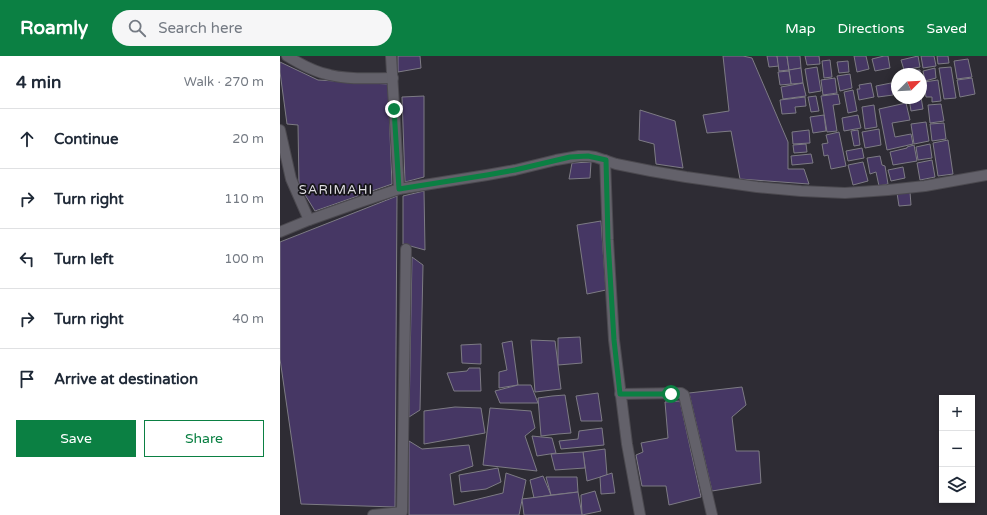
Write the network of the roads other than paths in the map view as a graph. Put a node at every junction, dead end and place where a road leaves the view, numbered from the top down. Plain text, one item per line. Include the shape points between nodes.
1 (287, 56) edge
2 (391, 56) edge
3 (392, 78) junction
4 (280, 130) edge
5 (606, 160) junction
6 (987, 175) edge
7 (399, 189) junction
8 (309, 220) junction
9 (280, 232) edge
10 (406, 250) dead end
11 (620, 394) junction
12 (402, 514) edge
13 (373, 515) edge
14 (640, 515) edge
15 (712, 515) edge

1 - 3 street via 330,76
2 - 3 street
3 - 7 street
4 - 8 street via 291,179
5 - 6 street via 692,178 816,192 888,190
5 - 7 street via 588,156 570,157 494,174
5 - 11 street via 608,240
7 - 8 street
8 - 9 street
10 - 12 street
11 - 14 street
11 - 15 street via 684,394
12 - 13 street

